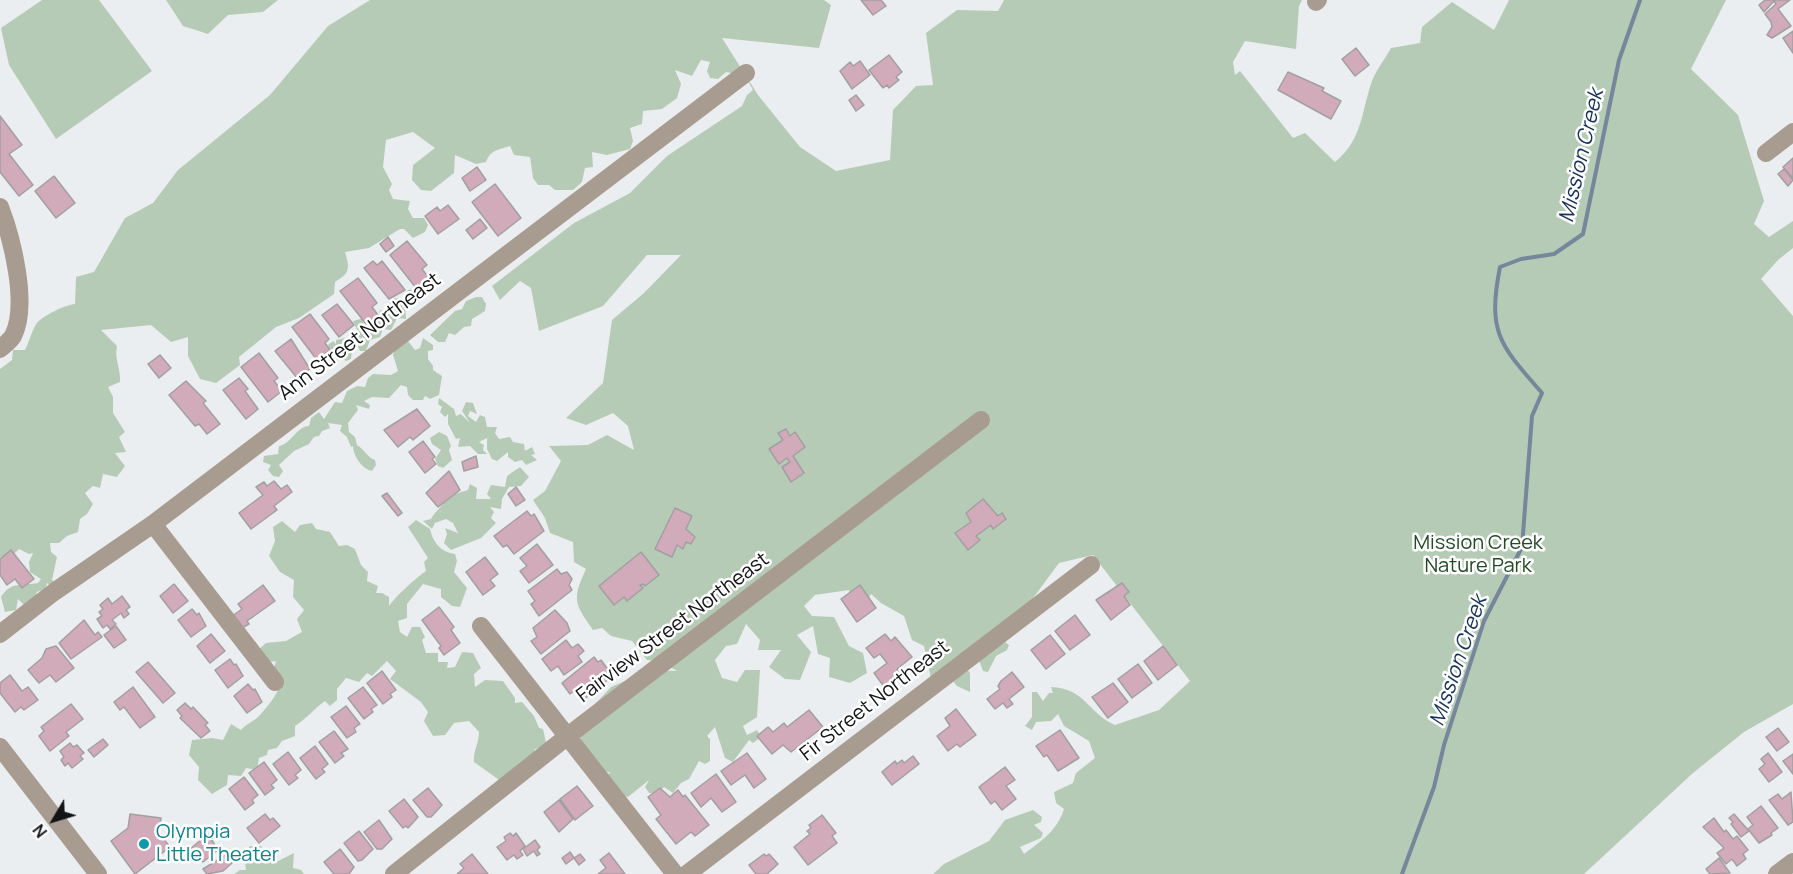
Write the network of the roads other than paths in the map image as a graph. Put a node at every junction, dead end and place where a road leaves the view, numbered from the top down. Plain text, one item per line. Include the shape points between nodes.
1 (746, 73) dead end
2 (1793, 132) edge
3 (1766, 153) dead end
4 (0, 207) edge
5 (0, 349) edge
6 (981, 420) dead end
7 (153, 524) junction
8 (1091, 565) dead end
9 (481, 626) dead end
10 (0, 634) edge
11 (275, 682) dead end
12 (570, 737) junction
13 (0, 747) edge
14 (1793, 862) edge
15 (98, 874) edge
16 (394, 874) edge
17 (675, 874) edge
18 (687, 874) edge
19 (1777, 874) edge

1 - 7 street, Ann Street Northeast
2 - 3 street
4 - 5 street via 16,267 20,301 12,338
6 - 12 street, Fairview Street Northeast
7 - 10 street, Ann Street Northeast
7 - 11 street
8 - 18 street, Fir Street Northeast
9 - 12 street
12 - 16 street, Fairview Street Northeast
12 - 17 street
13 - 15 street
14 - 19 street

